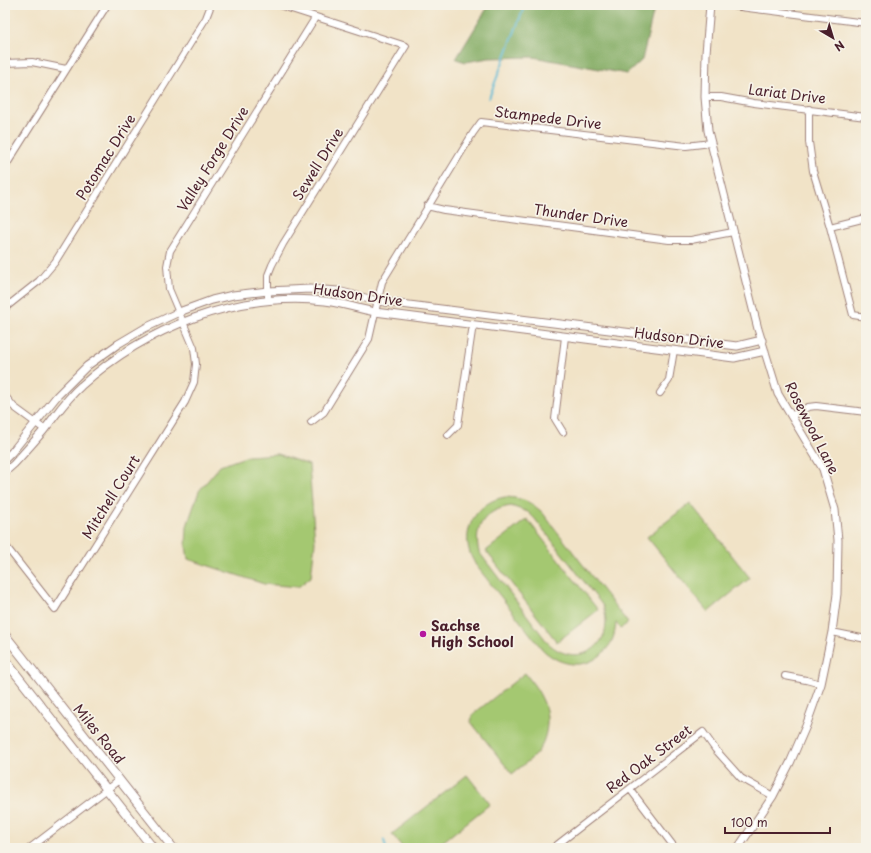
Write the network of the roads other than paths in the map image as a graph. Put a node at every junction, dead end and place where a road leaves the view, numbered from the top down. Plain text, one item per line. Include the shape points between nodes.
1 (107, 5) edge
2 (211, 5) edge
3 (279, 5) edge
4 (710, 5) edge
5 (725, 5) edge
6 (315, 18) junction
7 (866, 23) edge
8 (5, 63) edge
9 (66, 69) junction
10 (705, 96) junction
11 (809, 109) junction
12 (866, 117) edge
13 (711, 143) junction
14 (5, 167) edge
15 (427, 206) junction
16 (866, 218) edge
17 (830, 228) junction
18 (733, 232) junction
19 (268, 290) junction
20 (268, 301) junction
21 (377, 301) junction
22 (5, 308) edge
23 (179, 312) junction
24 (375, 312) junction
25 (866, 317) edge
26 (183, 322) junction
27 (474, 325) junction
28 (565, 337) junction
29 (762, 340) junction
30 (674, 350) junction
31 (765, 351) junction
32 (660, 393) dead end
33 (5, 396) edge
34 (866, 412) edge
35 (790, 416) junction
36 (311, 422) dead end
37 (35, 423) junction
38 (44, 429) junction
39 (563, 432) dead end
40 (448, 435) dead end
41 (5, 459) edge
42 (5, 472) edge
43 (5, 545) edge
44 (832, 632) junction
45 (6, 638) edge
46 (866, 639) edge
47 (5, 660) edge
48 (784, 676) dead end
49 (821, 684) junction
50 (119, 780) junction
51 (630, 789) junction
52 (107, 790) junction
53 (773, 796) junction
54 (556, 847) edge
55 (30, 848) edge
56 (153, 848) edge
57 (173, 848) edge
58 (675, 848) edge
59 (738, 848) edge

1 - 9 street
2 - 22 street, Potomac Drive via 206,18 55,262 39,281
3 - 6 street
4 - 10 street, Rosewood Lane
5 - 7 street
6 - 19 street, Sewell Drive via 406,46 279,251 268,275
6 - 23 street, Valley Forge Drive via 170,251 167,270 169,289
8 - 9 street via 32,62
9 - 14 street
10 - 11 street, Lariat Drive
10 - 13 street, Rosewood Lane
11 - 12 street, Lariat Drive
11 - 17 street via 809,142 813,171
13 - 15 street, Stampede Drive via 686,146 481,122
13 - 18 street, Rosewood Lane
15 - 18 street, Thunder Drive via 668,240 691,240
15 - 21 street, Stampede Drive via 382,282
16 - 17 street
17 - 25 street via 853,315
18 - 29 street, Rosewood Lane
19 - 20 street, Sewell Drive
19 - 21 street, Hudson Drive via 338,291
19 - 23 street, Hudson Drive via 212,300
20 - 24 street, Hudson Drive via 324,301
20 - 26 street, Hudson Drive via 221,310
21 - 24 street, Stampede Drive
21 - 29 street, Hudson Drive via 737,346
23 - 26 street, Valley Forge Drive
23 - 37 street, Hudson Drive via 145,328 87,366
24 - 27 street, Hudson Drive
24 - 36 street, Stampede Drive via 369,339 324,412
26 - 38 street, Hudson Drive via 141,342 107,365 80,387
26 - 43 street, Mitchell Court via 194,348 194,382 185,402 55,608
27 - 28 street, Hudson Drive
27 - 40 street via 458,425
28 - 30 street, Hudson Drive
28 - 39 street via 555,419
29 - 31 street, Rosewood Lane
30 - 31 street, Hudson Drive via 734,358
30 - 32 street via 669,380
31 - 35 street, Rosewood Lane via 778,394
33 - 37 street via 14,407
34 - 35 street via 816,406
35 - 44 street, Rosewood Lane via 822,469 835,510 838,540 837,594
37 - 38 street
37 - 41 street, Hudson Drive
38 - 42 street, Hudson Drive
44 - 46 street
44 - 49 street, Rosewood Lane
45 - 50 main road, Miles Road
47 - 52 main road, Miles Road
48 - 49 street
49 - 53 street, Rosewood Lane via 790,764
50 - 52 street
50 - 57 main road, Miles Road
51 - 53 street, Red Oak Street via 703,732 741,778
51 - 54 street, Red Oak Street
51 - 58 street
52 - 55 street
52 - 56 main road, Miles Road
53 - 59 street, Rosewood Lane

